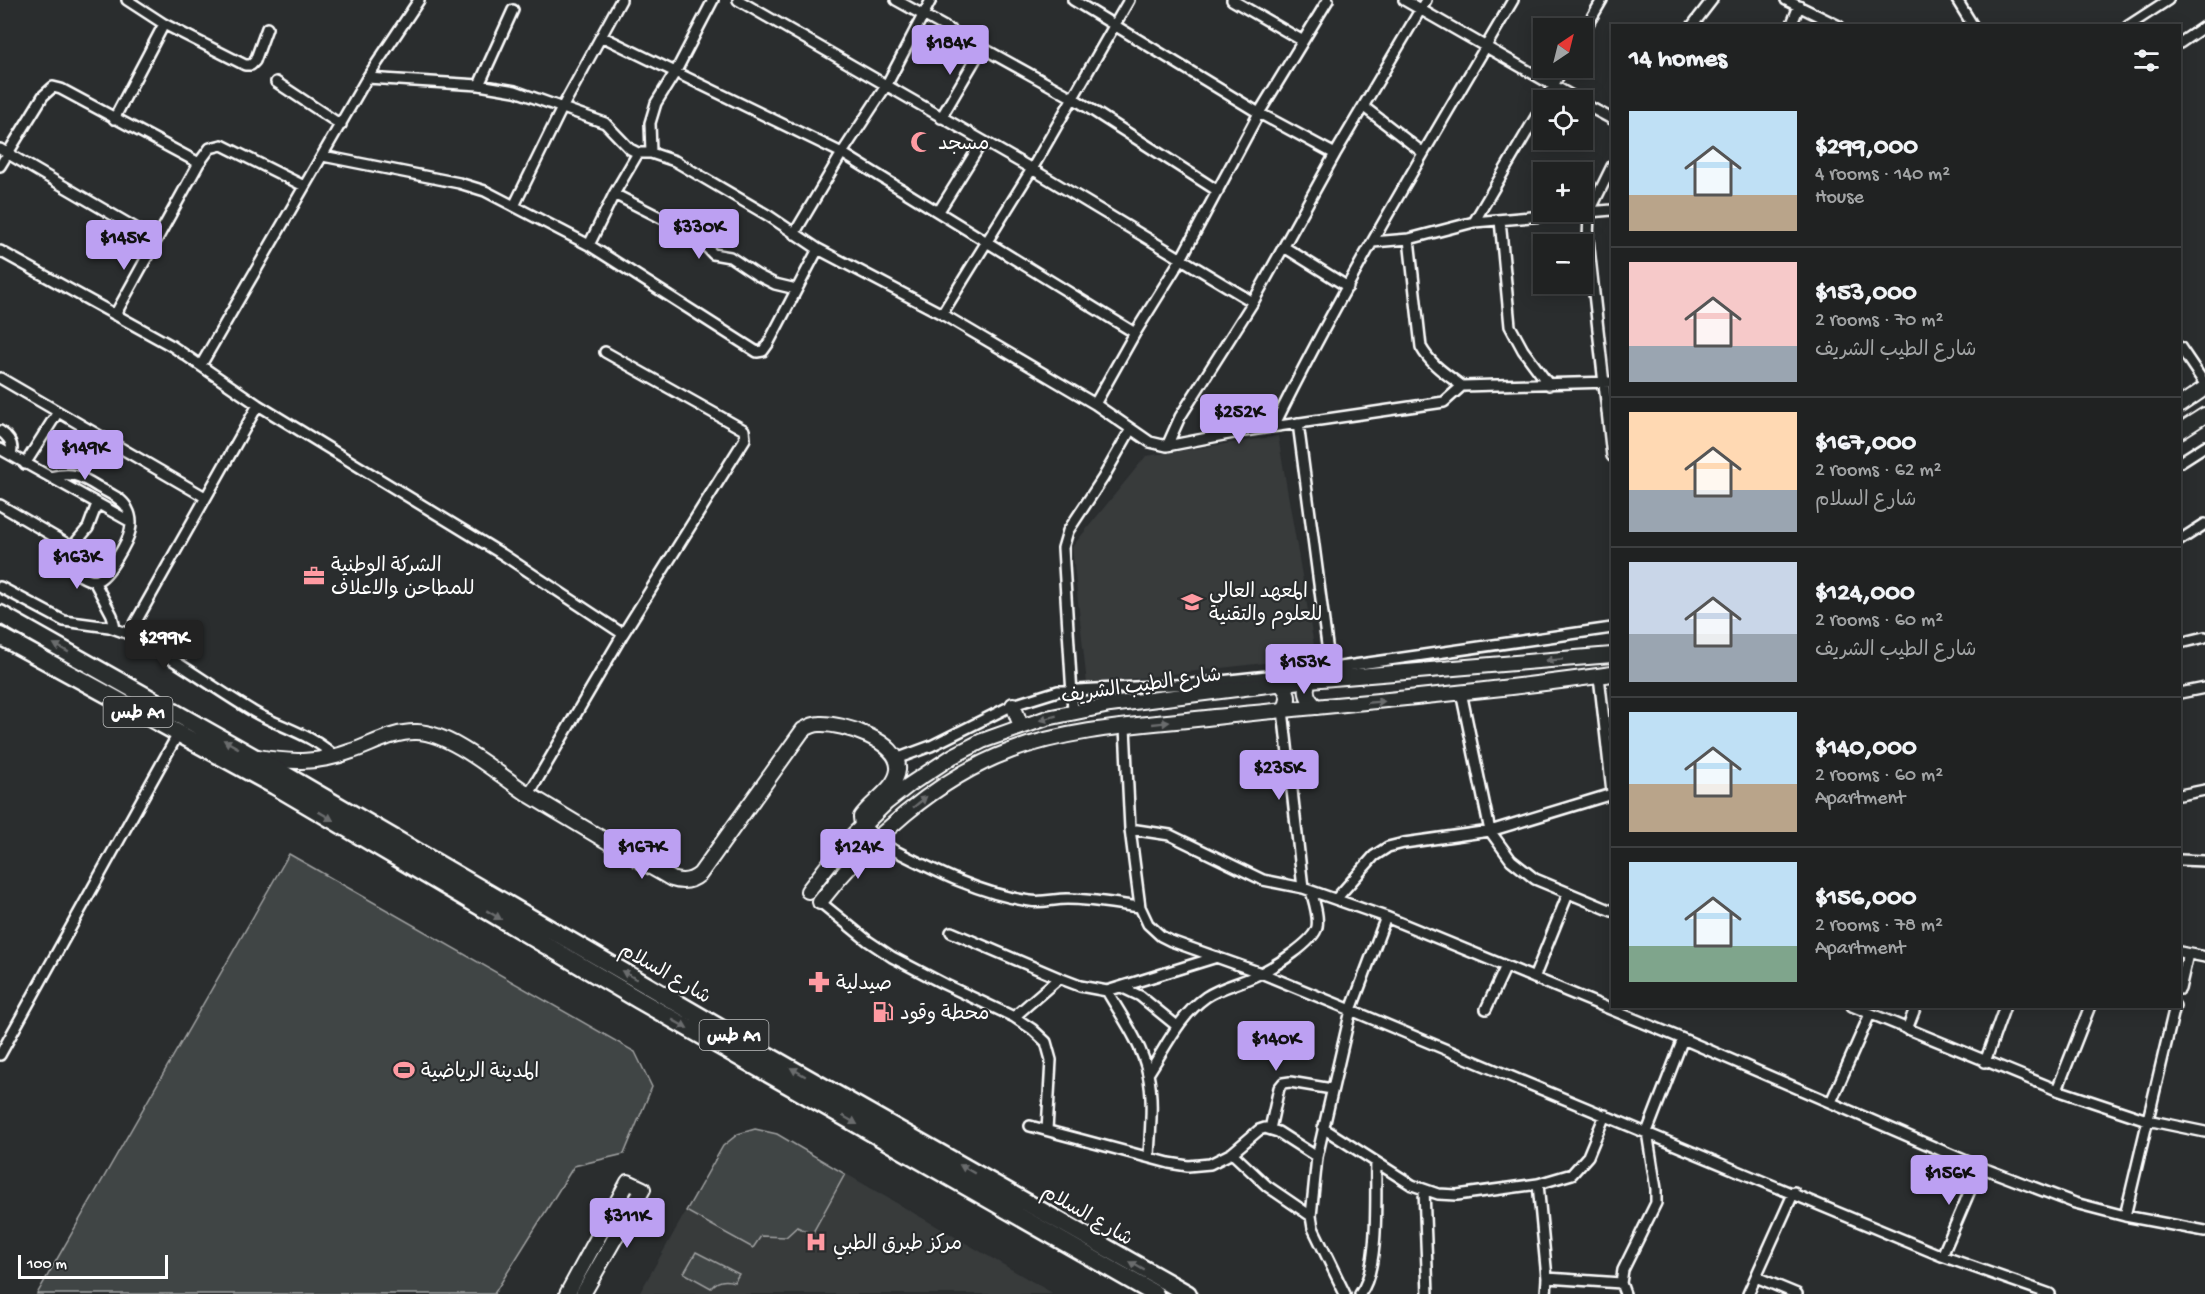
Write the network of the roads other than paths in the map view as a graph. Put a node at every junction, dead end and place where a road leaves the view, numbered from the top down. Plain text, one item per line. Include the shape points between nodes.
1 (127, 0) edge
2 (419, 0) edge
3 (621, 0) edge
4 (713, 0) edge
5 (738, 0) edge
6 (896, 0) edge
7 (931, 0) edge
8 (1073, 0) edge
9 (1129, 0) edge
10 (1232, 0) edge
11 (1328, 0) edge
12 (1404, 0) edge
13 (1426, 0) edge
14 (1513, 0) edge
15 (1602, 0) edge
16 (1712, 0) edge
17 (1786, 0) edge
18 (1957, 0) edge
19 (2168, 0) edge
20 (2156, 3) edge
21 (1799, 6) junction
22 (1420, 9) junction
23 (513, 10) dead end
24 (923, 15) junction
25 (1591, 18) edge
26 (164, 24) junction
27 (1694, 24) edge
28 (1792, 24) edge
29 (1835, 24) edge
30 (1971, 24) edge
31 (2130, 24) edge
32 (1114, 26) junction
33 (2205, 27) edge
34 (267, 28) dead end
35 (601, 36) junction
36 (1303, 41) junction
37 (2181, 42) edge
38 (1486, 47) junction
39 (982, 48) junction
40 (676, 71) junction
41 (367, 78) junction
42 (1557, 78) edge
43 (276, 82) dead end
44 (479, 85) junction
45 (886, 86) junction
46 (1553, 86) junction
47 (1551, 90) edge
48 (1560, 90) edge
49 (1073, 98) junction
50 (1364, 107) junction
51 (562, 108) junction
52 (1593, 109) edge
53 (1259, 113) junction
54 (941, 118) junction
55 (1611, 118) edge
56 (114, 119) junction
57 (1533, 121) edge
58 (340, 125) junction
59 (982, 142) junction
60 (3, 151) edge
61 (1422, 152) junction
62 (638, 153) junction
63 (651, 153) junction
64 (842, 153) junction
65 (1335, 154) junction
66 (322, 156) junction
67 (199, 164) junction
68 (0, 166) edge
69 (1611, 168) edge
70 (1032, 169) junction
71 (304, 186) junction
72 (1218, 191) junction
73 (614, 194) junction
74 (1593, 205) edge
75 (514, 206) junction
76 (1611, 210) edge
77 (939, 211) junction
78 (1593, 212) edge
79 (1533, 217) edge
80 (1500, 220) junction
81 (1474, 222) junction
82 (1589, 222) edge
83 (794, 234) junction
84 (1409, 239) junction
85 (156, 240) junction
86 (987, 241) junction
87 (1373, 242) junction
88 (590, 245) junction
89 (1284, 247) junction
90 (818, 249) junction
91 (0, 251) edge
92 (1180, 259) junction
93 (1348, 287) junction
94 (796, 289) junction
95 (1253, 302) junction
96 (942, 314) junction
97 (115, 315) junction
98 (1135, 333) junction
99 (2181, 349) edge
100 (605, 352) dead end
101 (201, 365) junction
102 (0, 378) edge
103 (1608, 382) edge
104 (1549, 385) junction
105 (1462, 386) junction
106 (2205, 386) edge
107 (1095, 404) junction
108 (2181, 404) edge
109 (258, 405) junction
110 (58, 412) junction
111 (2205, 415) edge
112 (1298, 423) junction
113 (1274, 426) junction
114 (1131, 429) junction
115 (2181, 430) edge
116 (0, 431) edge
117 (1611, 438) edge
118 (1167, 446) junction
119 (2205, 446) edge
120 (0, 449) edge
121 (11, 455) junction
122 (2181, 461) edge
123 (25, 464) junction
124 (50, 477) junction
125 (205, 497) junction
126 (97, 504) junction
127 (2, 510) edge
128 (131, 522) junction
129 (2205, 524) edge
130 (2181, 539) edge
131 (71, 548) junction
132 (94, 581) junction
133 (0, 587) edge
134 (0, 614) edge
135 (1611, 628) edge
136 (115, 629) junction
137 (129, 634) junction
138 (623, 634) junction
139 (0, 636) edge
140 (2205, 637) edge
141 (2181, 643) edge
142 (1611, 655) edge
143 (1330, 668) junction
144 (1606, 675) edge
145 (1309, 680) junction
146 (1280, 684) junction
147 (2205, 688) edge
148 (1071, 689) junction
149 (1461, 692) junction
150 (2181, 693) edge
151 (1013, 705) junction
152 (1317, 707) junction
153 (1283, 710) junction
154 (1073, 711) junction
155 (1021, 726) junction
156 (1125, 728) junction
157 (178, 734) junction
158 (252, 756) junction
159 (335, 756) junction
160 (896, 759) junction
161 (1611, 773) edge
162 (279, 780) junction
163 (2205, 790) edge
164 (1611, 793) edge
165 (529, 794) junction
166 (2181, 795) edge
167 (862, 826) junction
168 (1130, 829) junction
169 (1490, 831) junction
170 (876, 841) junction
171 (2181, 860) edge
172 (2205, 861) edge
173 (1307, 890) junction
174 (808, 891) dead end
175 (1568, 894) junction
176 (1336, 899) junction
177 (820, 902) joint
178 (1140, 907) junction
179 (1611, 911) edge
180 (1386, 917) junction
181 (951, 932) dead end
182 (2184, 953) edge
183 (1217, 957) junction
184 (2205, 957) edge
185 (1506, 966) junction
186 (1261, 973) junction
187 (1059, 978) junction
188 (1534, 978) junction
189 (2181, 980) edge
190 (1121, 987) junction
191 (1107, 991) junction
192 (1856, 1008) edge
193 (1915, 1008) edge
194 (2005, 1008) edge
195 (2089, 1008) edge
196 (2175, 1008) edge
197 (1486, 1009) dead end
198 (1351, 1010) junction
199 (1870, 1014) junction
200 (1014, 1017) junction
201 (1177, 1026) junction
202 (1907, 1029) junction
203 (1683, 1038) junction
204 (0, 1055) edge
205 (1985, 1062) junction
206 (1148, 1074) junction
207 (1332, 1089) junction
208 (2057, 1090) junction
209 (1831, 1102) junction
210 (1605, 1115) junction
211 (2147, 1120) junction
212 (1030, 1126) dead end
213 (1323, 1128) junction
214 (1270, 1129) junction
215 (1047, 1130) junction
216 (1647, 1132) junction
217 (2205, 1132) edge
218 (1232, 1153) junction
219 (1149, 1157) junction
220 (1317, 1157) junction
221 (1376, 1162) junction
222 (1980, 1167) junction
223 (1538, 1184) junction
224 (1424, 1190) junction
225 (1794, 1192) junction
226 (1311, 1216) junction
227 (2125, 1216) junction
228 (2205, 1232) edge
229 (1942, 1256) junction
230 (1756, 1277) junction
231 (1547, 1278) junction
232 (1620, 1283) junction
233 (2019, 1290) edge
234 (567, 1294) edge
235 (583, 1294) edge
236 (1155, 1294) edge
237 (1188, 1294) edge
238 (1345, 1294) edge
239 (1360, 1294) edge
240 (1428, 1294) edge
241 (1546, 1294) edge
242 (1624, 1294) edge
243 (1748, 1294) edge
244 (1797, 1294) edge
245 (2050, 1294) edge

1 - 26 street
2 - 41 street
3 - 35 street
4 - 40 street
5 - 45 street
6 - 24 street
7 - 24 street
8 - 32 street
9 - 32 street
10 - 36 street
11 - 36 street
12 - 22 street
13 - 22 street
14 - 38 street
15 - 25 street
16 - 27 street
17 - 21 street
18 - 30 street
19 - 20 street
20 - 31 street
21 - 28 street
21 - 29 street
22 - 38 street
22 - 50 street
23 - 44 street
24 - 39 street
24 - 45 street
26 - 34 street via 245,65 255,61
26 - 56 street
32 - 49 street
32 - 53 street
33 - 37 street
35 - 40 street
35 - 51 street
36 - 53 street
38 - 46 street
38 - 61 street
39 - 49 street
39 - 54 street
40 - 63 street via 652,115
40 - 64 street
41 - 44 street
41 - 58 street
42 - 46 street
43 - 58 street
44 - 51 street via 515,91
45 - 54 street
45 - 64 street
46 - 47 street
46 - 48 street
49 - 70 street
49 - 72 street
50 - 61 street
50 - 65 street
51 - 62 street via 608,125 625,145
51 - 75 street
52 - 55 street
53 - 65 street
53 - 72 street
54 - 59 street
56 - 60 street via 53,87
56 - 67 street
57 - 81 street
58 - 66 street
59 - 70 street
59 - 77 street
60 - 68 street
60 - 85 street
61 - 87 street
62 - 63 street
62 - 73 street
63 - 83 street via 675,161
64 - 77 street
64 - 83 street
65 - 89 street
66 - 71 street
66 - 75 street via 459,183
67 - 71 street via 210,148 222,145
67 - 85 street
69 - 74 street
70 - 86 street
70 - 92 street
71 - 101 street
72 - 92 street
73 - 88 street
73 - 94 street via 687,231 712,254 730,256 757,275
75 - 88 street
76 - 78 street
77 - 86 street
79 - 80 street
80 - 81 street
80 - 104 street via 1510,326
81 - 84 street
82 - 103 street via 1589,255
83 - 90 street
84 - 87 street
84 - 105 street via 1421,347 1436,367
85 - 97 street
86 - 96 street
86 - 98 street
87 - 93 street
88 - 94 street via 757,352 768,344
89 - 93 street
89 - 95 street
90 - 94 street
90 - 96 street
91 - 97 street
92 - 95 street
92 - 98 street
93 - 113 street
95 - 118 street via 1180,417
96 - 107 street
97 - 101 street
98 - 107 street
99 - 106 street
100 - 138 street via 746,434
101 - 109 street
102 - 110 street
103 - 104 street
103 - 117 street
104 - 105 street
105 - 112 street via 1444,402
106 - 108 main road
107 - 114 street
109 - 125 street
109 - 138 street via 494,549
110 - 123 street
110 - 125 street
111 - 115 main road
112 - 113 street
112 - 143 street
113 - 118 street
114 - 118 street via 1150,442
114 - 148 street via 1068,531 1063,548
116 - 121 street via 9,439
119 - 122 street
120 - 121 street
121 - 123 street
123 - 124 street
124 - 126 street
124 - 128 street via 66,474 83,478 121,501
125 - 137 street
126 - 128 street
126 - 131 street via 87,528
127 - 131 street
128 - 132 street via 128,539 107,574
129 - 130 street
131 - 132 street via 77,573
132 - 136 street
133 - 136 street via 64,621
158 -> 134 highway, طس A1
135 - 143 street
136 - 137 street
137 - 159 street via 249,709 324,746
138 - 165 street
139 - 157 highway, طس A1
140 - 141 street
142 -> 145 main road, شارع الطيب الشريف
143 - 148 street via 1192,684
144 - 149 main road, شارع الطيب الشريف
144 - 161 street
145 - 146 main road, شارع الطيب الشريف
145 - 152 main road via 1306,692
146 - 153 main road via 1288,696
146 - 154 main road, شارع الطيب الشريف
147 - 150 street
148 - 151 street
148 - 154 street
152 -> 149 main road, شارع الطيب الشريف
149 - 169 street
151 - 155 main road
151 - 160 street
152 - 153 main road, شارع الطيب الشريف
156 -> 153 main road, شارع الطيب الشريف
153 - 173 street
154 -> 155 main road, شارع الطيب الشريف
155 - 167 main road, شارع الطيب الشريف via 982,741 932,769
156 - 168 street
170 -> 156 main road, شارع الطيب الشريف via 928,796 1000,755 1063,735
157 - 162 highway, طس A1
157 - 204 street
158 - 159 main road via 298,762
158 - 162 highway, طس A1
159 - 165 main road via 394,735 428,733 455,745
160 - 165 main road via 886,745 864,734 822,724 807,727 703,870 687,881 672,879
160 - 167 main road via 895,779 863,814
162 -> 236 highway, شارع السلام / طس A1 via 639,1000
237 -> 162 highway, شارع السلام / طس A1
163 - 166 street
164 - 169 street
167 - 170 main road
167 - 174 main road, شارع الطيب الشريف
168 - 173 street via 1170,835 1257,878
168 - 178 street
169 - 175 street via 1522,870
169 - 176 street via 1388,847 1374,856
170 - 177 main road, شارع الطيب الشريف
170 - 178 street via 942,873 1018,899 1080,900
171 - 172 street
173 - 176 street
173 - 186 street via 1318,920 1317,930 1309,941
175 - 179 street
175 - 188 street
176 - 180 street
177 - 200 street via 892,957
178 - 183 street via 1148,924 1161,936
180 - 185 street
180 - 198 street
181 - 187 street
182 - 184 street
182 - 189 street
183 - 186 street
183 - 190 street
185 - 188 street
185 - 197 street
186 - 198 street
186 - 201 street via 1207,996
187 - 191 street
187 - 200 street
188 - 203 street
190 - 191 street
190 - 201 street via 1140,996
191 - 206 street via 1137,1042
192 - 199 street
193 - 202 street
194 - 205 street
195 - 208 street
196 - 211 street
198 - 207 street
198 - 210 street
199 - 202 street
199 - 209 street
200 - 215 street via 1040,1035 1050,1051
201 - 206 street
202 - 205 street
203 - 209 street
203 - 216 street
205 - 208 street
206 - 219 street
207 - 213 street
207 - 214 street via 1284,1083 1279,1088
208 - 211 street
209 - 222 street
210 - 216 street
210 - 223 street via 1581,1166 1572,1174
211 - 217 street
211 - 227 street
212 - 215 street
213 - 220 street
213 - 221 street
214 - 218 street via 1258,1130
214 - 220 street
215 - 219 street
216 - 225 street
216 - 232 street via 1656,1203
218 - 219 street via 1210,1164 1188,1166
218 - 226 street via 1267,1186
220 - 226 street
221 - 224 street
221 - 239 street via 1373,1254 1369,1277
222 - 227 street via 2075,1203
222 - 229 street
223 - 224 street via 1457,1195
223 - 231 street
224 - 240 street
225 - 229 street
225 - 230 street
226 - 238 street via 1320,1245
227 - 228 street
229 - 233 street
230 - 243 street
230 - 244 street
231 - 232 street
231 - 241 street
232 - 242 street
233 - 245 street
234 - 235 main road via 628,1182 643,1189

